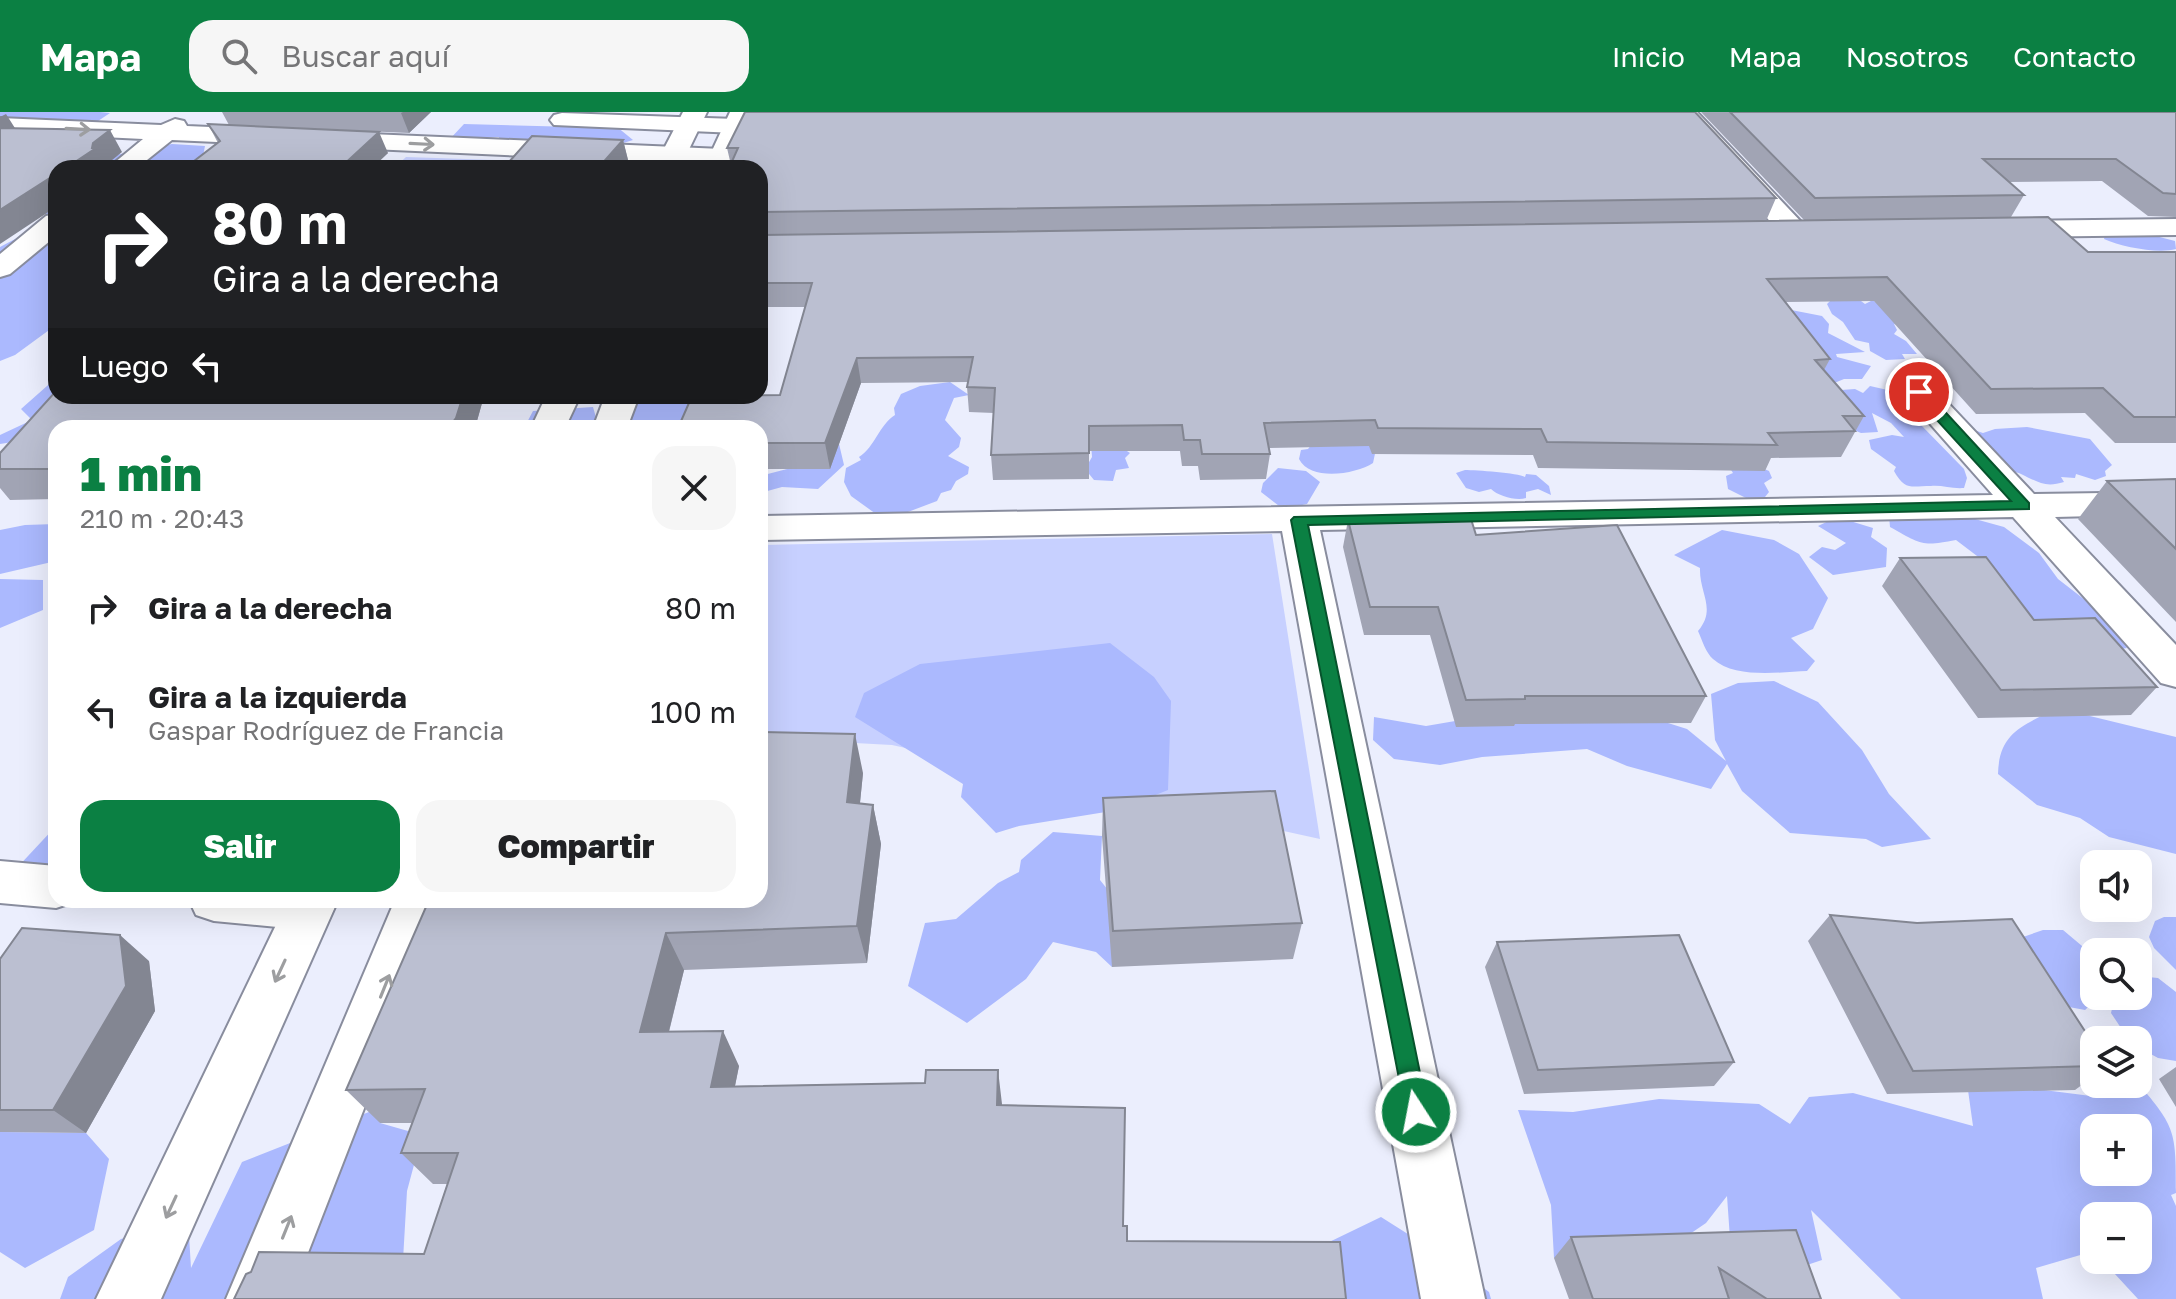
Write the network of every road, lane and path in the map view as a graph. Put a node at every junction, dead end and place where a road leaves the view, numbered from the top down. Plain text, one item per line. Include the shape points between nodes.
1 (198, 112) edge
2 (1684, 112) edge
3 (692, 118) edge
4 (531, 119) dead end
5 (739, 119) edge
6 (0, 125) edge
7 (163, 133) junction
8 (131, 160) edge
9 (635, 160) edge
10 (671, 160) edge
11 (721, 160) edge
12 (2176, 227) edge
13 (48, 229) edge
14 (1970, 230) edge
15 (1795, 232) junction
16 (1827, 232) edge
17 (1763, 233) edge
18 (0, 268) edge
19 (1919, 392) dead end
20 (2176, 503) edge
21 (2023, 506) junction
22 (1299, 520) junction
23 (768, 528) edge
24 (2176, 672) edge
25 (0, 882) edge
26 (48, 886) edge
27 (309, 908) edge
28 (417, 908) edge
29 (128, 1299) edge
30 (258, 1299) edge
31 (1453, 1299) edge

1 - 7 street
2 - 15 street
3 - 4 street
3 - 5 street
3 - 10 street
5 - 11 street
6 -> 7 street
7 - 8 street
7 -> 9 street
12 - 14 street
13 - 18 street
15 - 16 street
15 - 17 street
19 - 21 street
20 - 21 street
21 - 22 street
21 - 24 street
22 - 23 street
22 - 31 street
25 - 26 street
27 -> 29 street
30 -> 28 street

